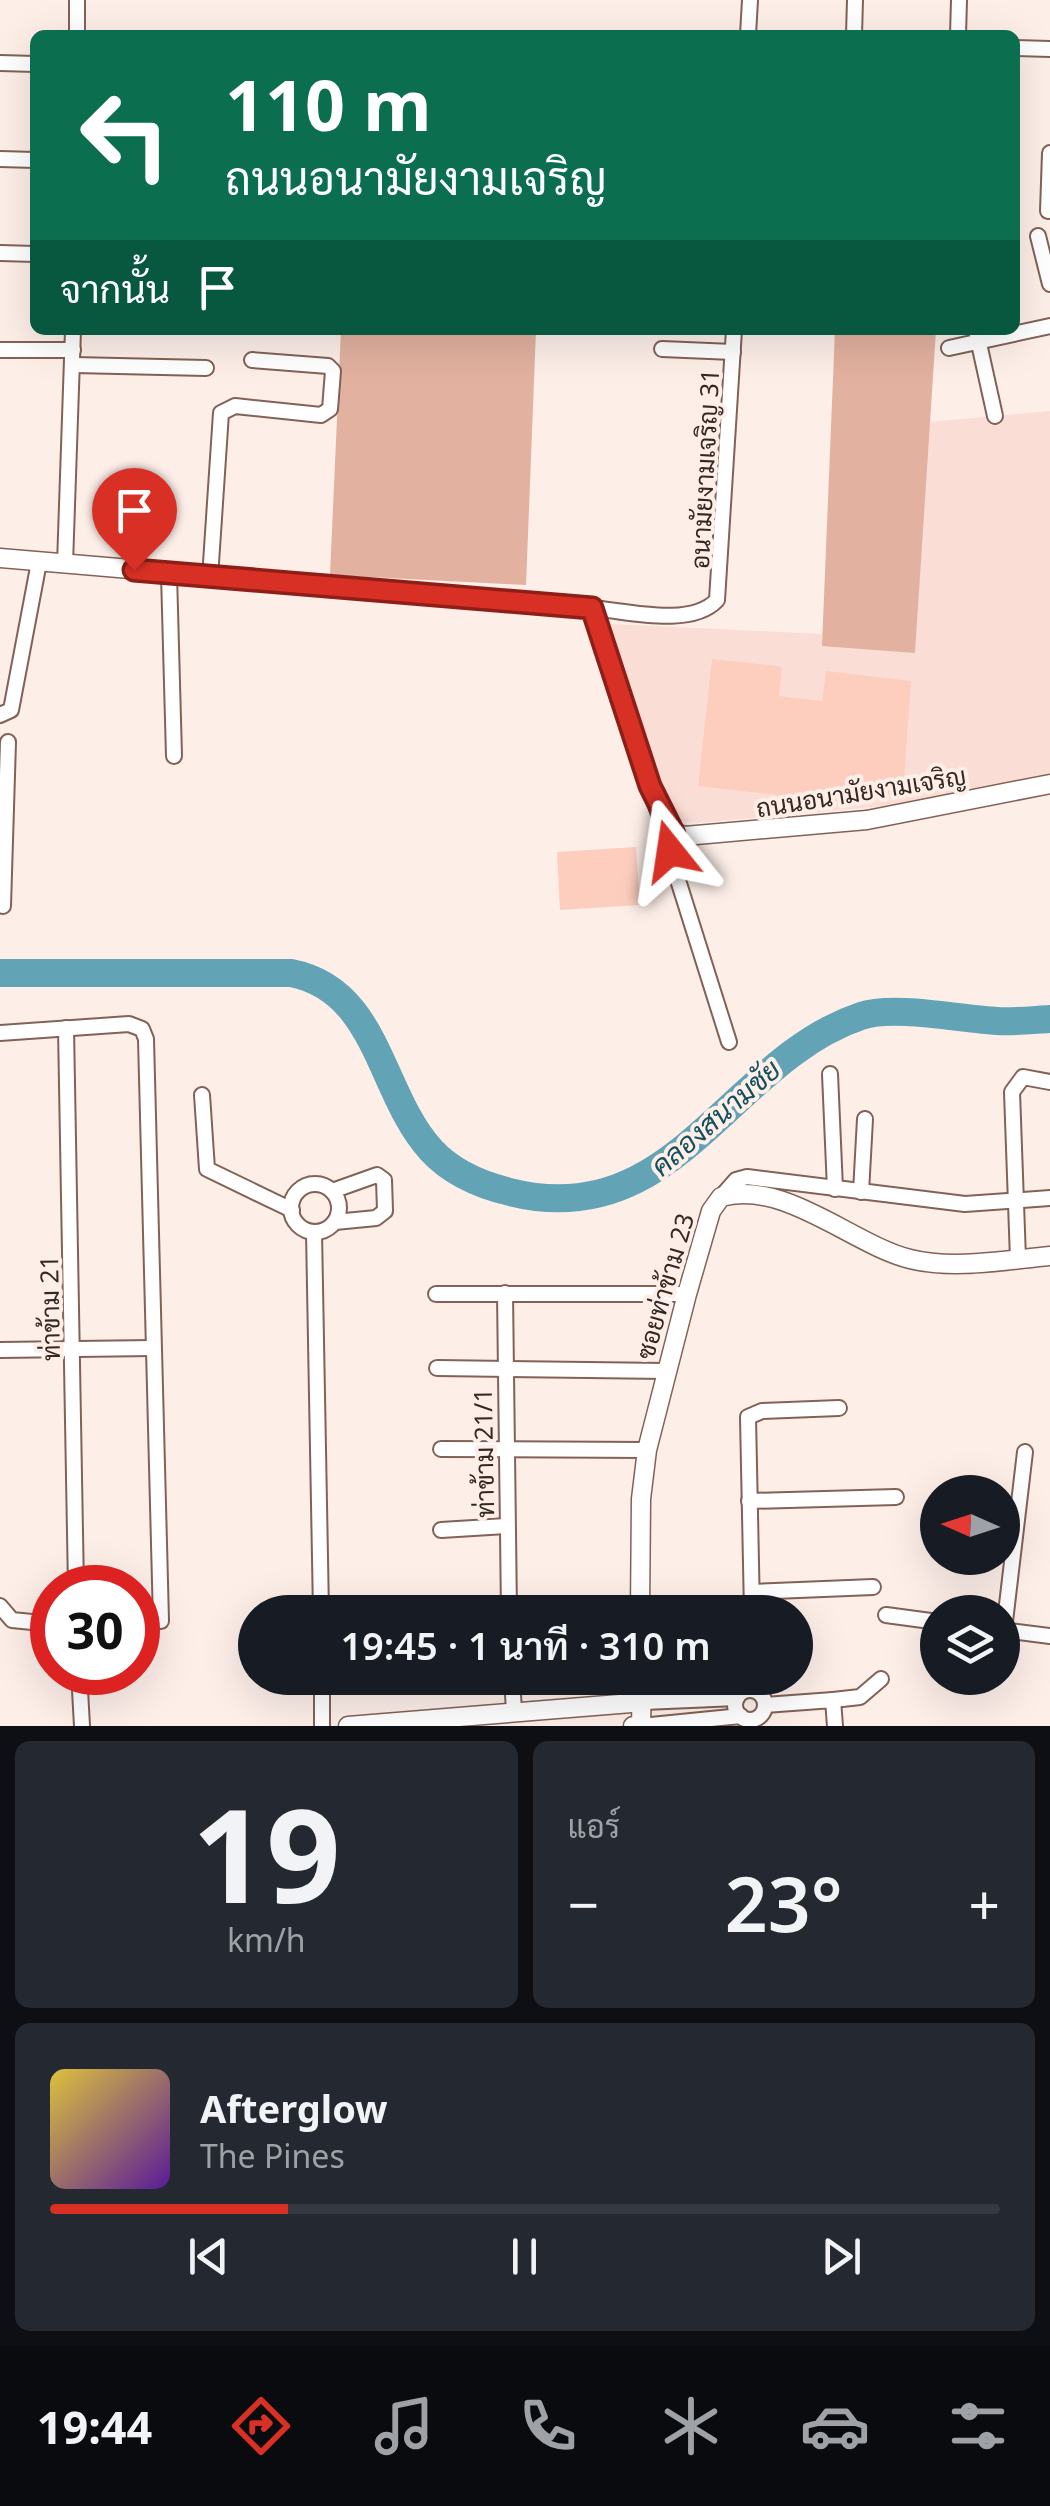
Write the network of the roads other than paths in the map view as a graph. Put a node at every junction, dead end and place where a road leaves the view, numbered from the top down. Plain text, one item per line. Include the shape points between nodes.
1 (78, 0) edge
2 (750, 0) edge
3 (856, 0) edge
4 (959, 0) edge
5 (77, 30) edge
6 (748, 30) edge
7 (854, 30) edge
8 (958, 30) edge
9 (1020, 48) edge
10 (1050, 50) edge
11 (0, 63) edge
12 (30, 64) edge
13 (1050, 153) edge
14 (0, 159) edge
15 (30, 160) edge
16 (1048, 211) edge
17 (1038, 236) dead end
18 (0, 253) edge
19 (30, 254) edge
20 (1050, 284) edge
21 (1050, 326) edge
22 (1020, 330) edge
23 (73, 335) edge
24 (734, 335) edge
25 (978, 335) edge
26 (949, 348) dead end
27 (662, 349) dead end
28 (0, 350) edge
29 (733, 352) junction
30 (73, 357) junction
31 (252, 360) dead end
32 (206, 368) dead end
33 (994, 416) dead end
34 (0, 558) edge
35 (39, 562) junction
36 (64, 564) junction
37 (169, 574) junction
38 (210, 578) junction
39 (592, 608) junction
40 (0, 714) edge
41 (8, 742) dead end
42 (174, 756) dead end
43 (1050, 784) edge
44 (4, 803) edge
45 (674, 834) junction
46 (3, 906) dead end
47 (66, 1028) junction
48 (0, 1032) edge
49 (729, 1042) dead end
50 (830, 1074) dead end
51 (1050, 1082) edge
52 (202, 1094) dead end
53 (865, 1119) dead end
54 (836, 1189) junction
55 (332, 1191) junction
56 (860, 1192) junction
57 (720, 1197) junction
58 (1050, 1198) edge
59 (1016, 1202) junction
60 (292, 1210) junction
61 (334, 1222) junction
62 (314, 1232) junction
63 (1050, 1256) edge
64 (1018, 1259) junction
65 (505, 1293) junction
66 (436, 1294) dead end
67 (687, 1294) junction
68 (153, 1348) junction
69 (72, 1349) junction
70 (0, 1350) edge
71 (437, 1368) dead end
72 (505, 1369) junction
73 (666, 1371) junction
74 (838, 1408) dead end
75 (442, 1449) dead end
76 (504, 1449) junction
77 (647, 1450) junction
78 (1025, 1452) dead end
79 (896, 1496) dead end
80 (749, 1502) junction
81 (506, 1526) junction
82 (441, 1530) dead end
83 (76, 1565) edge
84 (872, 1587) dead end
85 (752, 1592) joint
86 (321, 1595) edge
87 (508, 1595) edge
88 (640, 1595) edge
89 (1007, 1595) edge
90 (0, 1606) edge
91 (886, 1615) dead end
92 (920, 1620) edge
93 (161, 1621) dead end
94 (30, 1622) edge
95 (1020, 1632) edge
96 (1050, 1636) edge
97 (881, 1679) dead end
98 (81, 1695) edge
99 (322, 1695) edge
100 (513, 1695) edge
101 (643, 1695) edge
102 (741, 1695) edge
103 (760, 1695) edge
104 (737, 1698) junction
105 (833, 1700) junction
106 (644, 1702) junction
107 (765, 1705) junction
108 (514, 1711) junction
109 (750, 1720) edge
110 (82, 1726) edge
111 (322, 1726) edge
112 (348, 1726) edge
113 (637, 1726) edge
114 (835, 1726) edge

1 - 5 street
2 - 6 street
3 - 7 street
4 - 8 street
9 - 10 street
11 - 12 street
13 - 16 street
14 - 15 street
17 - 20 street
18 - 19 street
21 - 22 street
23 - 30 street
24 - 29 street, อนามัยงามเจริญ 31
25 - 26 street
25 - 33 street
27 - 29 street
28 - 30 street
29 - 39 street, อนามัยงามเจริญ 31 via 717,600 686,615
30 - 32 street
30 - 36 street
31 - 38 street via 328,366 330,409 321,415 234,406 222,412
34 - 35 street
35 - 36 street
35 - 40 street via 11,710
36 - 37 street
37 - 38 street
37 - 42 street
38 - 39 street
39 - 45 street via 650,786
41 - 44 street
43 - 45 street, ถนนอนามัยงามเจริญ via 820,826
44 - 46 street
45 - 49 street via 672,861
47 - 48 street
47 - 68 street via 130,1024 146,1039
47 - 69 street, ท่าข้าม 21
50 - 54 street
51 - 59 street via 1024,1077 1012,1092
52 - 60 street via 207,1170
53 - 56 street
54 - 56 street
54 - 57 street via 747,1177
55 - 60 street via 310,1185 296,1194
55 - 61 street via 339,1209
55 - 61 street via 377,1174 387,1202 376,1218
56 - 59 street via 965,1204
57 - 64 street, ซอยท่าข้าม 23 via 737,1194 795,1208 908,1259
57 - 67 street, ซอยท่าข้าม 23
58 - 59 street
59 - 64 street
60 - 62 street via 296,1222
61 - 62 street
62 - 86 street
63 - 64 street, ซอยท่าข้าม 23
65 - 66 street
65 - 67 street
65 - 72 street, ท่าข้าม 21/1
67 - 73 street, ซอยท่าข้าม 23
68 - 69 street
68 - 93 street
69 - 70 street
69 - 83 street, ท่าข้าม 21
71 - 72 street
72 - 73 street
72 - 76 street, ท่าข้าม 21/1
73 - 77 street, ซอยท่าข้าม 23
74 - 80 street via 748,1418
75 - 76 street
76 - 77 street
76 - 81 street, ท่าข้าม 21/1
77 - 88 street, ซอยท่าข้าม 23
78 - 89 street
79 - 80 street
80 - 85 street
81 - 82 street
81 - 87 street, ท่าข้าม 21/1
84 - 85 street
90 - 94 street via 12,1620
91 - 92 street
95 - 96 street
97 - 105 street via 860,1697
98 - 110 street
99 - 111 street
100 - 108 street
101 - 106 street
102 - 104 street
103 - 107 street
104 - 106 street
104 - 109 street
105 - 107 street
105 - 114 street
106 - 108 street
106 - 113 street
107 - 109 street
108 - 112 street
109 - 113 street

